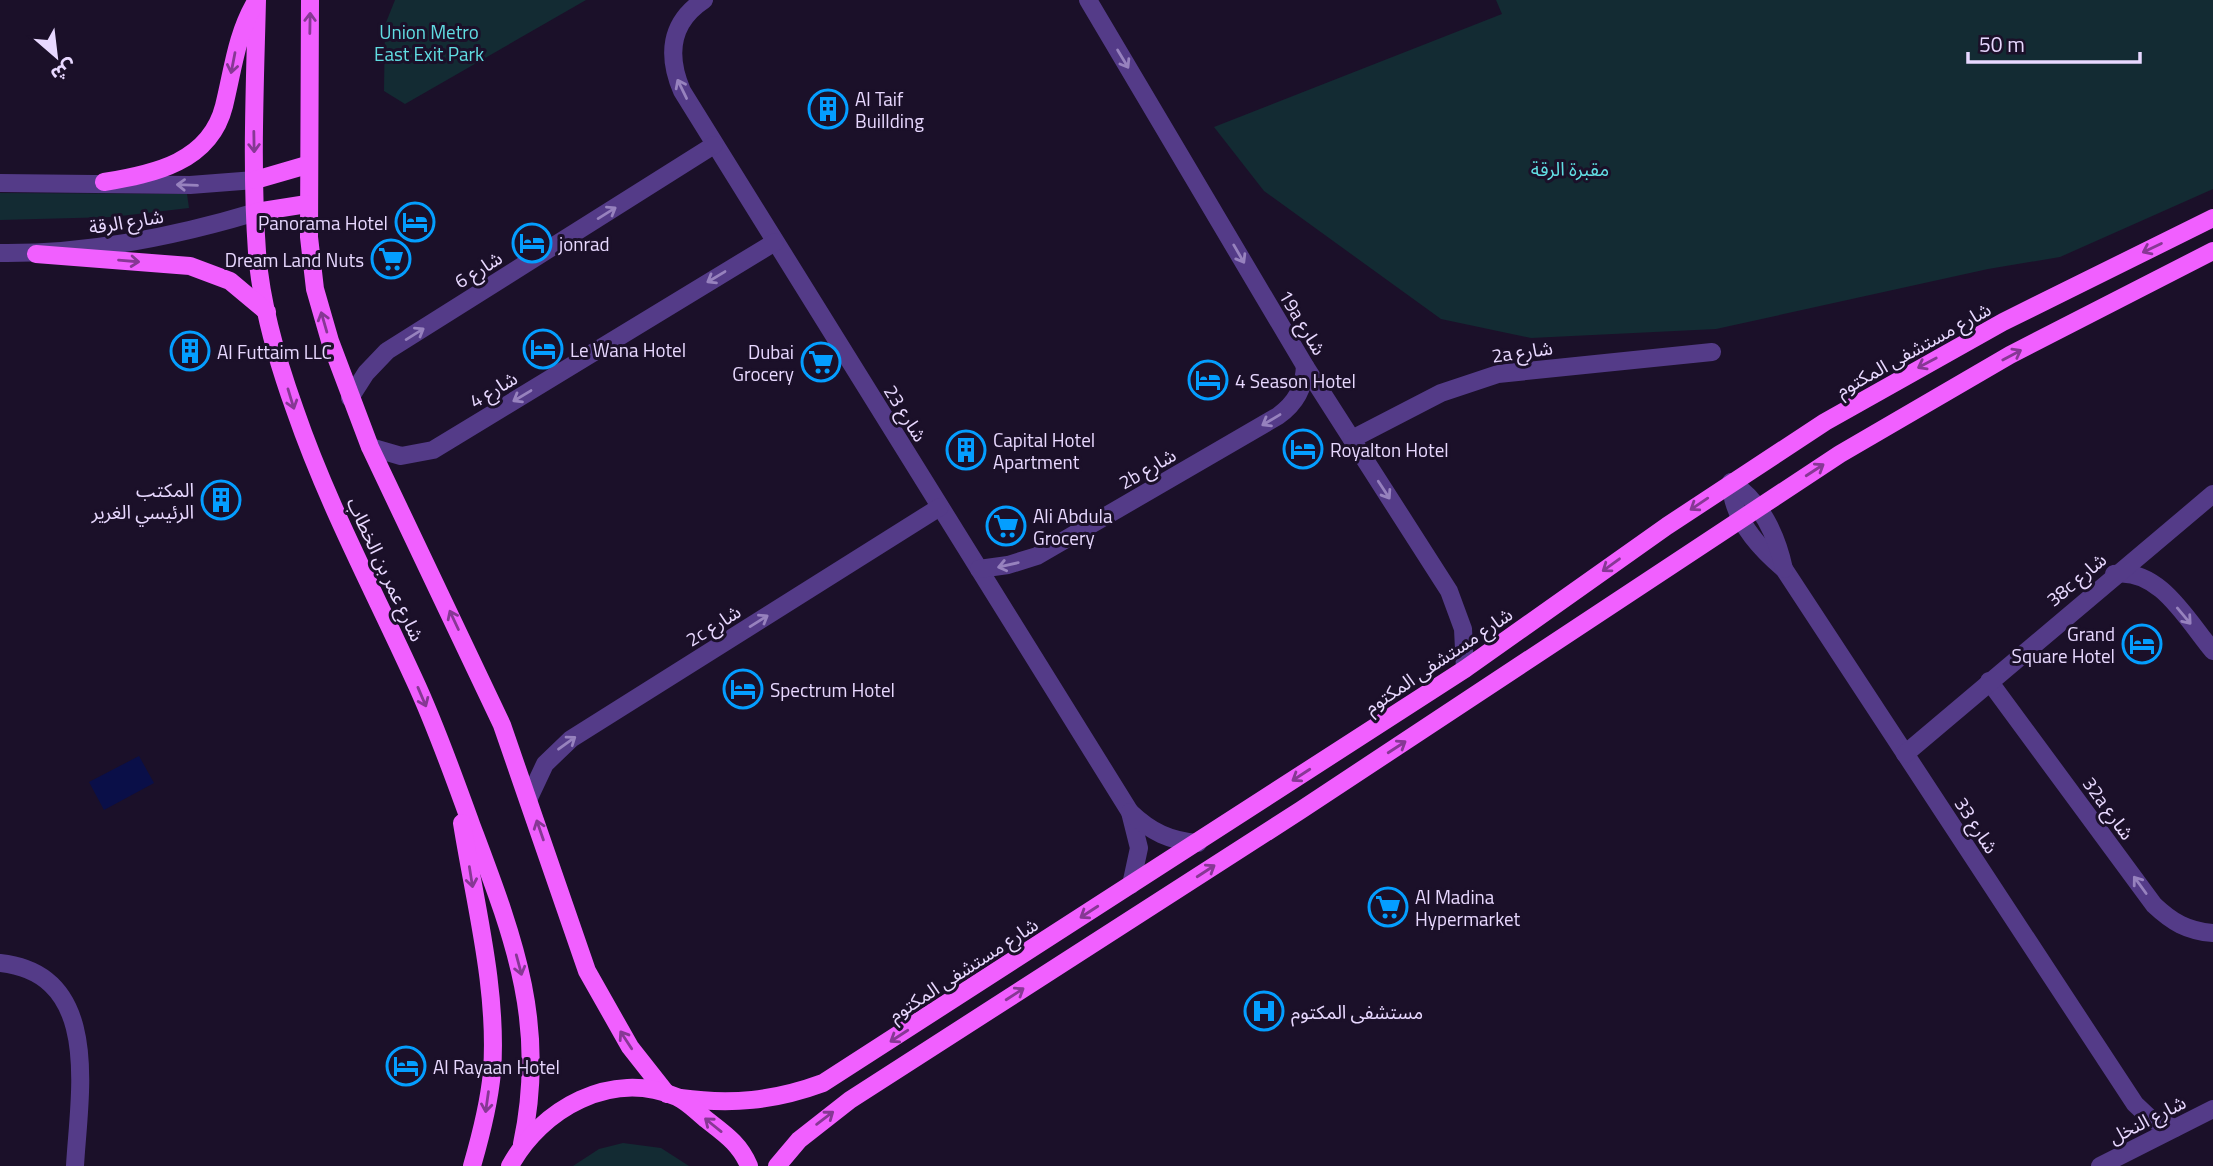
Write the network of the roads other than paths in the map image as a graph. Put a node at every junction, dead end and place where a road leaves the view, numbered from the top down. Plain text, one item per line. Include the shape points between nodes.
1 (257, 0) edge
2 (310, 0) edge
3 (704, 0) edge
4 (1088, 0) edge
5 (714, 145) junction
6 (307, 165) junction
7 (255, 180) junction
8 (104, 182) junction
9 (0, 183) edge
10 (307, 204) junction
11 (256, 212) junction
12 (2213, 218) edge
13 (775, 242) junction
14 (2213, 251) edge
15 (0, 253) edge
16 (36, 254) junction
17 (267, 312) junction
18 (1712, 352) dead end
19 (1305, 366) junction
20 (350, 398) junction
21 (1352, 439) junction
22 (370, 447) junction
23 (1731, 482) junction
24 (2213, 494) edge
25 (1758, 507) junction
26 (940, 508) junction
27 (1741, 518) junction
28 (2155, 541) junction
29 (979, 569) junction
30 (1784, 569) junction
31 (2114, 574) junction
32 (2154, 582) junction
33 (2213, 650) edge
34 (1465, 669) junction
35 (1989, 681) junction
36 (1905, 754) junction
37 (456, 785) junction
38 (529, 798) junction
39 (1130, 812) junction
40 (1198, 843) junction
41 (1131, 885) junction
42 (2213, 933) edge
43 (0, 963) edge
44 (674, 1096) junction
45 (2135, 1104) junction
46 (2213, 1109) edge
47 (2175, 1128) junction
48 (522, 1144) junction
49 (2130, 1151) junction
50 (75, 1166) edge
51 (472, 1166) edge
52 (510, 1166) edge
53 (749, 1166) edge
54 (777, 1166) edge
55 (2100, 1166) edge

1 -> 7 main road, شارع عمر بن الخطاب
1 -> 8 main road via 237,40 224,108 208,139 171,167
6 -> 2 main road, شارع عمر بن الخطاب
5 -> 3 street, شارع 23 via 673,71 671,49 677,28
4 -> 19 street, 19a شارع
5 - 13 street, شارع 23
20 -> 5 street, شارع 6 via 387,351
6 - 7 main road
6 - 10 main road, شارع عمر بن الخطاب
7 -> 8 street, شارع الرقة via 190,186
7 - 11 main road, شارع عمر بن الخطاب
8 - 9 street, شارع الرقة
10 - 11 main road
20 -> 10 main road, شارع عمر بن الخطاب via 315,289
11 - 16 street, شارع الرقة via 131,243
11 - 17 main road, شارع عمر بن الخطاب via 257,254
12 -> 23 main road, شارع مستشفى المكتوم via 1913,371
13 -> 22 street, شارع 4 via 433,450 401,456
13 - 26 street, شارع 23
25 -> 14 main road via 1840,453 1989,367
15 - 16 street, شارع الرقة
16 -> 17 main road via 199,269 230,281
17 -> 37 main road, شارع عمر بن الخطاب via 294,410 415,679
18 - 21 street, 2a شارع via 1498,374 1441,393
19 - 21 street, 19a شارع
19 -> 29 street, 2b شارع via 1296,400 1279,416 1037,556
20 - 22 main road, شارع عمر بن الخطاب
21 -> 34 street, 19a شارع via 1449,591 1463,629
38 -> 22 main road, شارع عمر بن الخطاب via 470,654
23 - 25 street, شارع 33
23 - 27 street, شارع 33
23 -> 34 main road, شارع مستشفى المكتوم
24 - 28 street, 38c شارع
25 - 27 main road
25 - 30 street, شارع 33 via 1777,543
26 - 29 street, شارع 23
38 -> 26 street, 2c شارع via 545,764 571,739
27 - 30 street, شارع 33
54 -> 27 main road via 807,1132 850,1100
28 - 31 street, 38c شارع
28 - 32 street
29 - 39 street, شارع 23
30 - 36 street, شارع 33
31 - 32 street via 2135,573
31 - 35 street, 38c شارع
32 -> 33 street
34 -> 40 main road, شارع مستشفى المكتوم
35 - 36 street, 38c شارع
42 -> 35 street, 32a شارع via 2189,930 2154,905
36 - 45 street, شارع 33
37 -> 48 main road, شارع عمر بن الخطاب via 501,904 525,986 532,1070
37 -> 51 main road via 492,1008 492,1072
44 -> 38 main road, شارع عمر بن الخطاب via 630,1047 587,971
39 - 40 street, شارع 23 via 1160,835
39 - 41 street, شارع 23 via 1139,848
40 - 41 main road, شارع مستشفى المكتوم
41 -> 44 main road, شارع مستشفى المكتوم via 823,1083 753,1102 716,1103
43 - 50 street via 36,974 56,989 70,1010 80,1058
44 - 48 main road, شارع مستشفى المكتوم via 635,1088 592,1095 544,1120
53 -> 44 main road, شارع عمر بن الخطاب via 737,1144
45 - 47 street, شارع 33 via 2152,1120
45 - 49 street via 2138,1129
46 - 47 street, شارع النخل
47 - 49 street, شارع النخل
48 - 52 main road
49 - 55 street, شارع النخل

